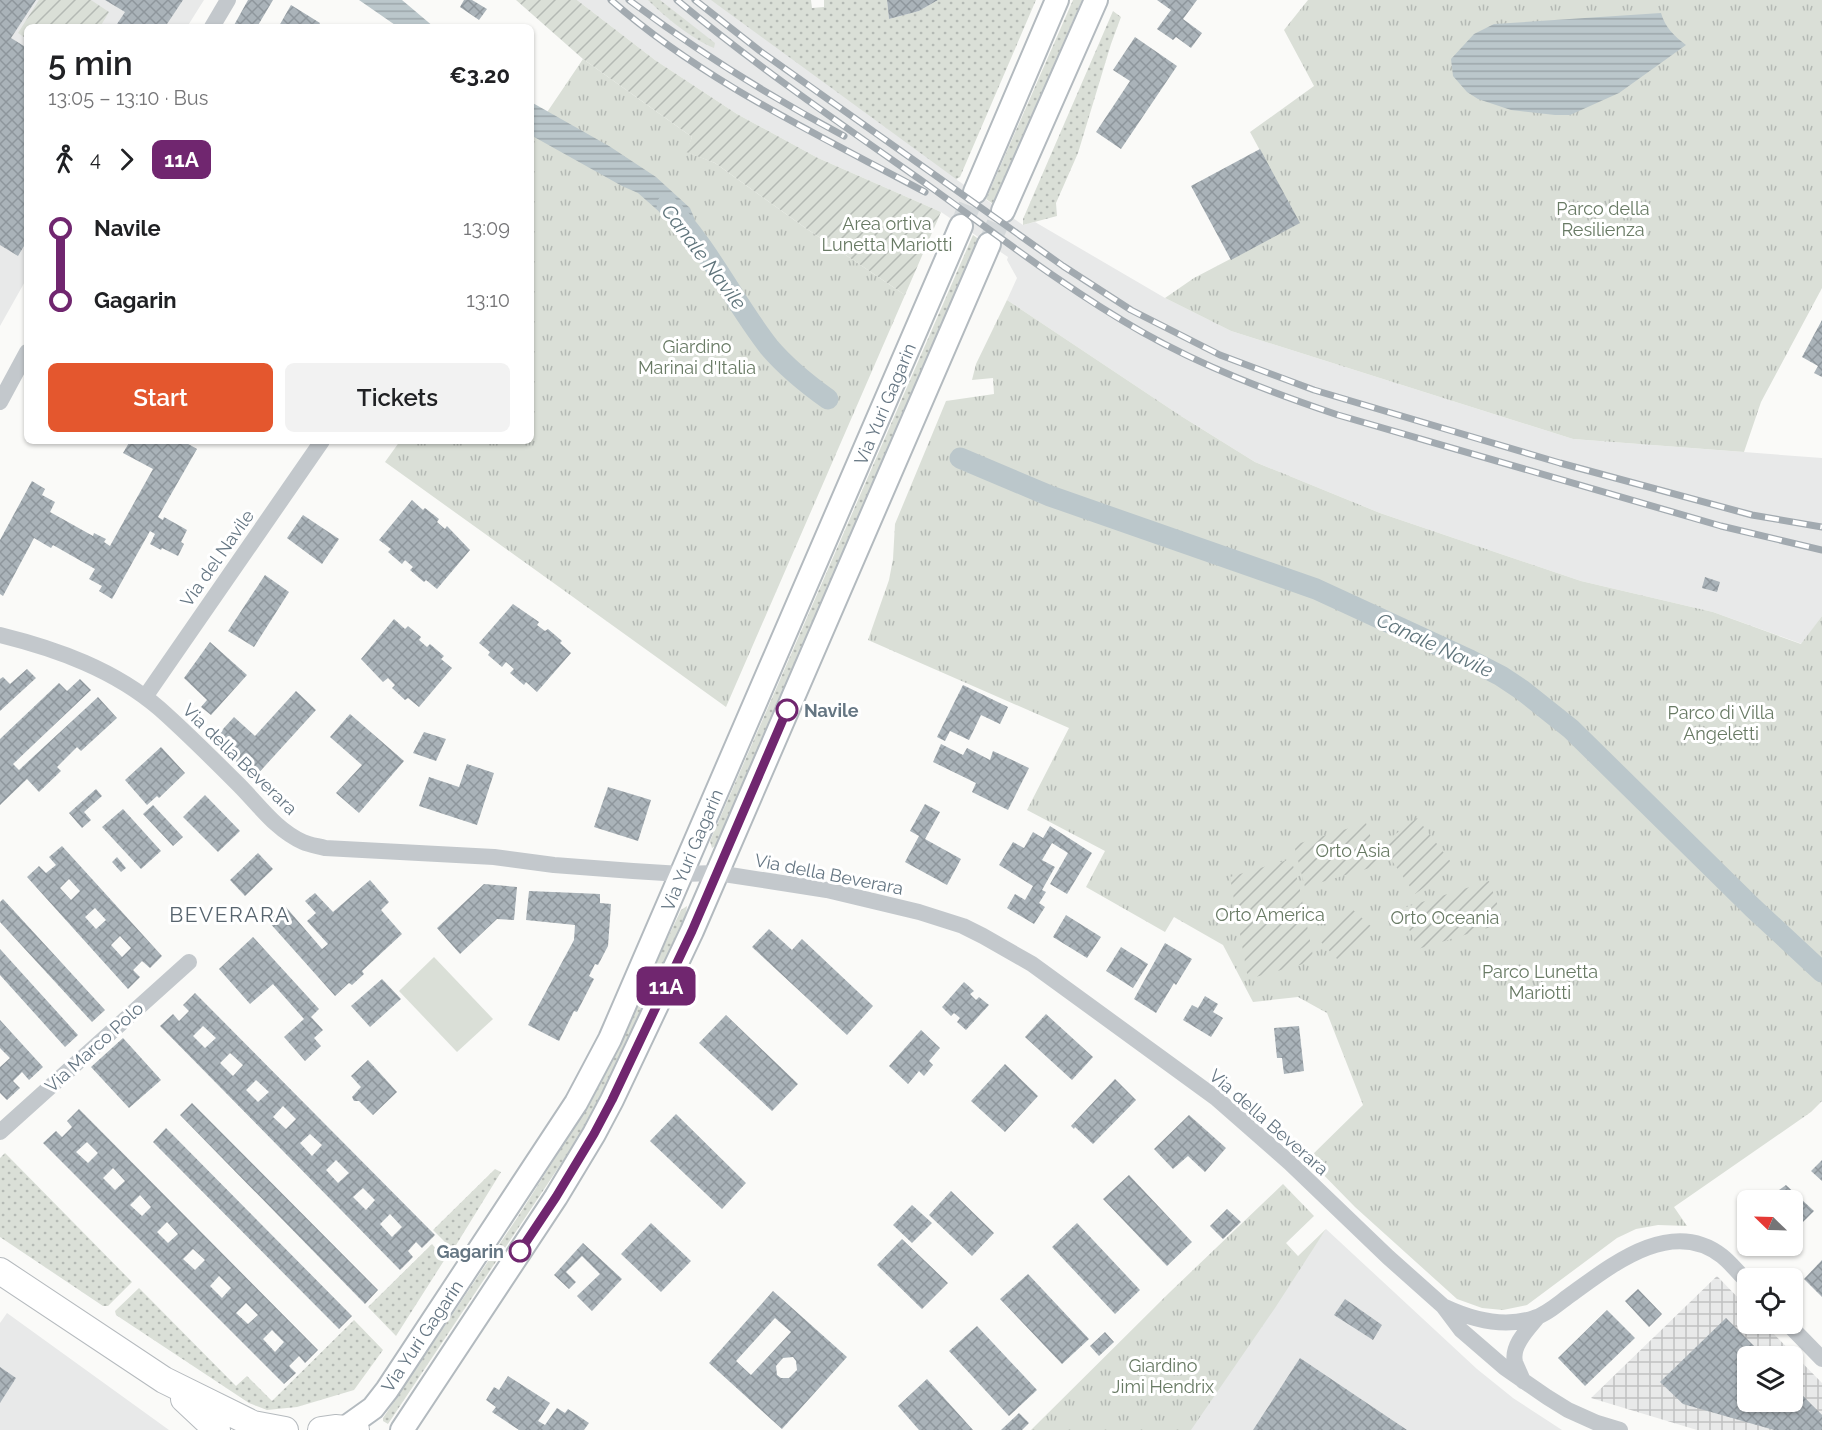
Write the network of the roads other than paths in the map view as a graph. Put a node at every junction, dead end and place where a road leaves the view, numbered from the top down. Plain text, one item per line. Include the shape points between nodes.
1 (228, 0) edge
2 (1057, 0) edge
3 (1096, 0) edge
4 (214, 24) edge
5 (975, 192) tunnel mouth
6 (1003, 212) tunnel mouth
7 (961, 226) tunnel mouth
8 (989, 244) tunnel mouth
9 (24, 358) edge
10 (0, 402) edge
11 (320, 444) edge
12 (0, 635) edge
13 (145, 697) junction
14 (717, 873) junction
15 (681, 874) junction
16 (189, 962) dead end
17 (0, 1132) edge
18 (0, 1271) edge
19 (1737, 1271) edge
20 (1443, 1306) junction
21 (1537, 1318) junction
22 (1798, 1334) edge
23 (1822, 1359) edge
24 (164, 1380) junction
25 (1524, 1382) junction
26 (341, 1429) edge
27 (217, 1430) edge
28 (285, 1430) edge
29 (402, 1430) edge
30 (1620, 1430) edge

1 - 4 street
2 - 5 main road
3 - 6 main road
7 - 15 main road, Via Yuri Gagarin
8 - 14 main road, Via Yuri Gagarin
9 - 10 street
11 - 13 street, Via del Navile
12 - 13 street, Via della Beverara via 67,656 123,681
13 - 15 street, Via della Beverara via 252,797 266,815 303,842 325,848 494,856 554,865
14 - 15 street, Via della Beverara
14 - 20 street, Via della Beverara via 827,890 919,912 963,926 1009,950 1216,1098
14 - 29 main road, Via Yuri Gagarin via 594,1134
15 - 26 main road, Via Yuri Gagarin via 610,1040 576,1103 387,1390 373,1408
16 - 17 street, Via Marco Polo
18 - 24 main road
19 - 21 street, Via della Beverara via 1707,1248 1688,1243 1652,1245 1624,1257
20 - 21 street, Via della Beverara via 1499,1323
20 - 25 street, Via della Beverara via 1461,1330
21 - 25 street, Via della Beverara via 1522,1336 1515,1355
22 - 23 street
24 - 27 main road
24 - 28 main road via 253,1424
25 - 30 street, Via della Beverara via 1568,1410

